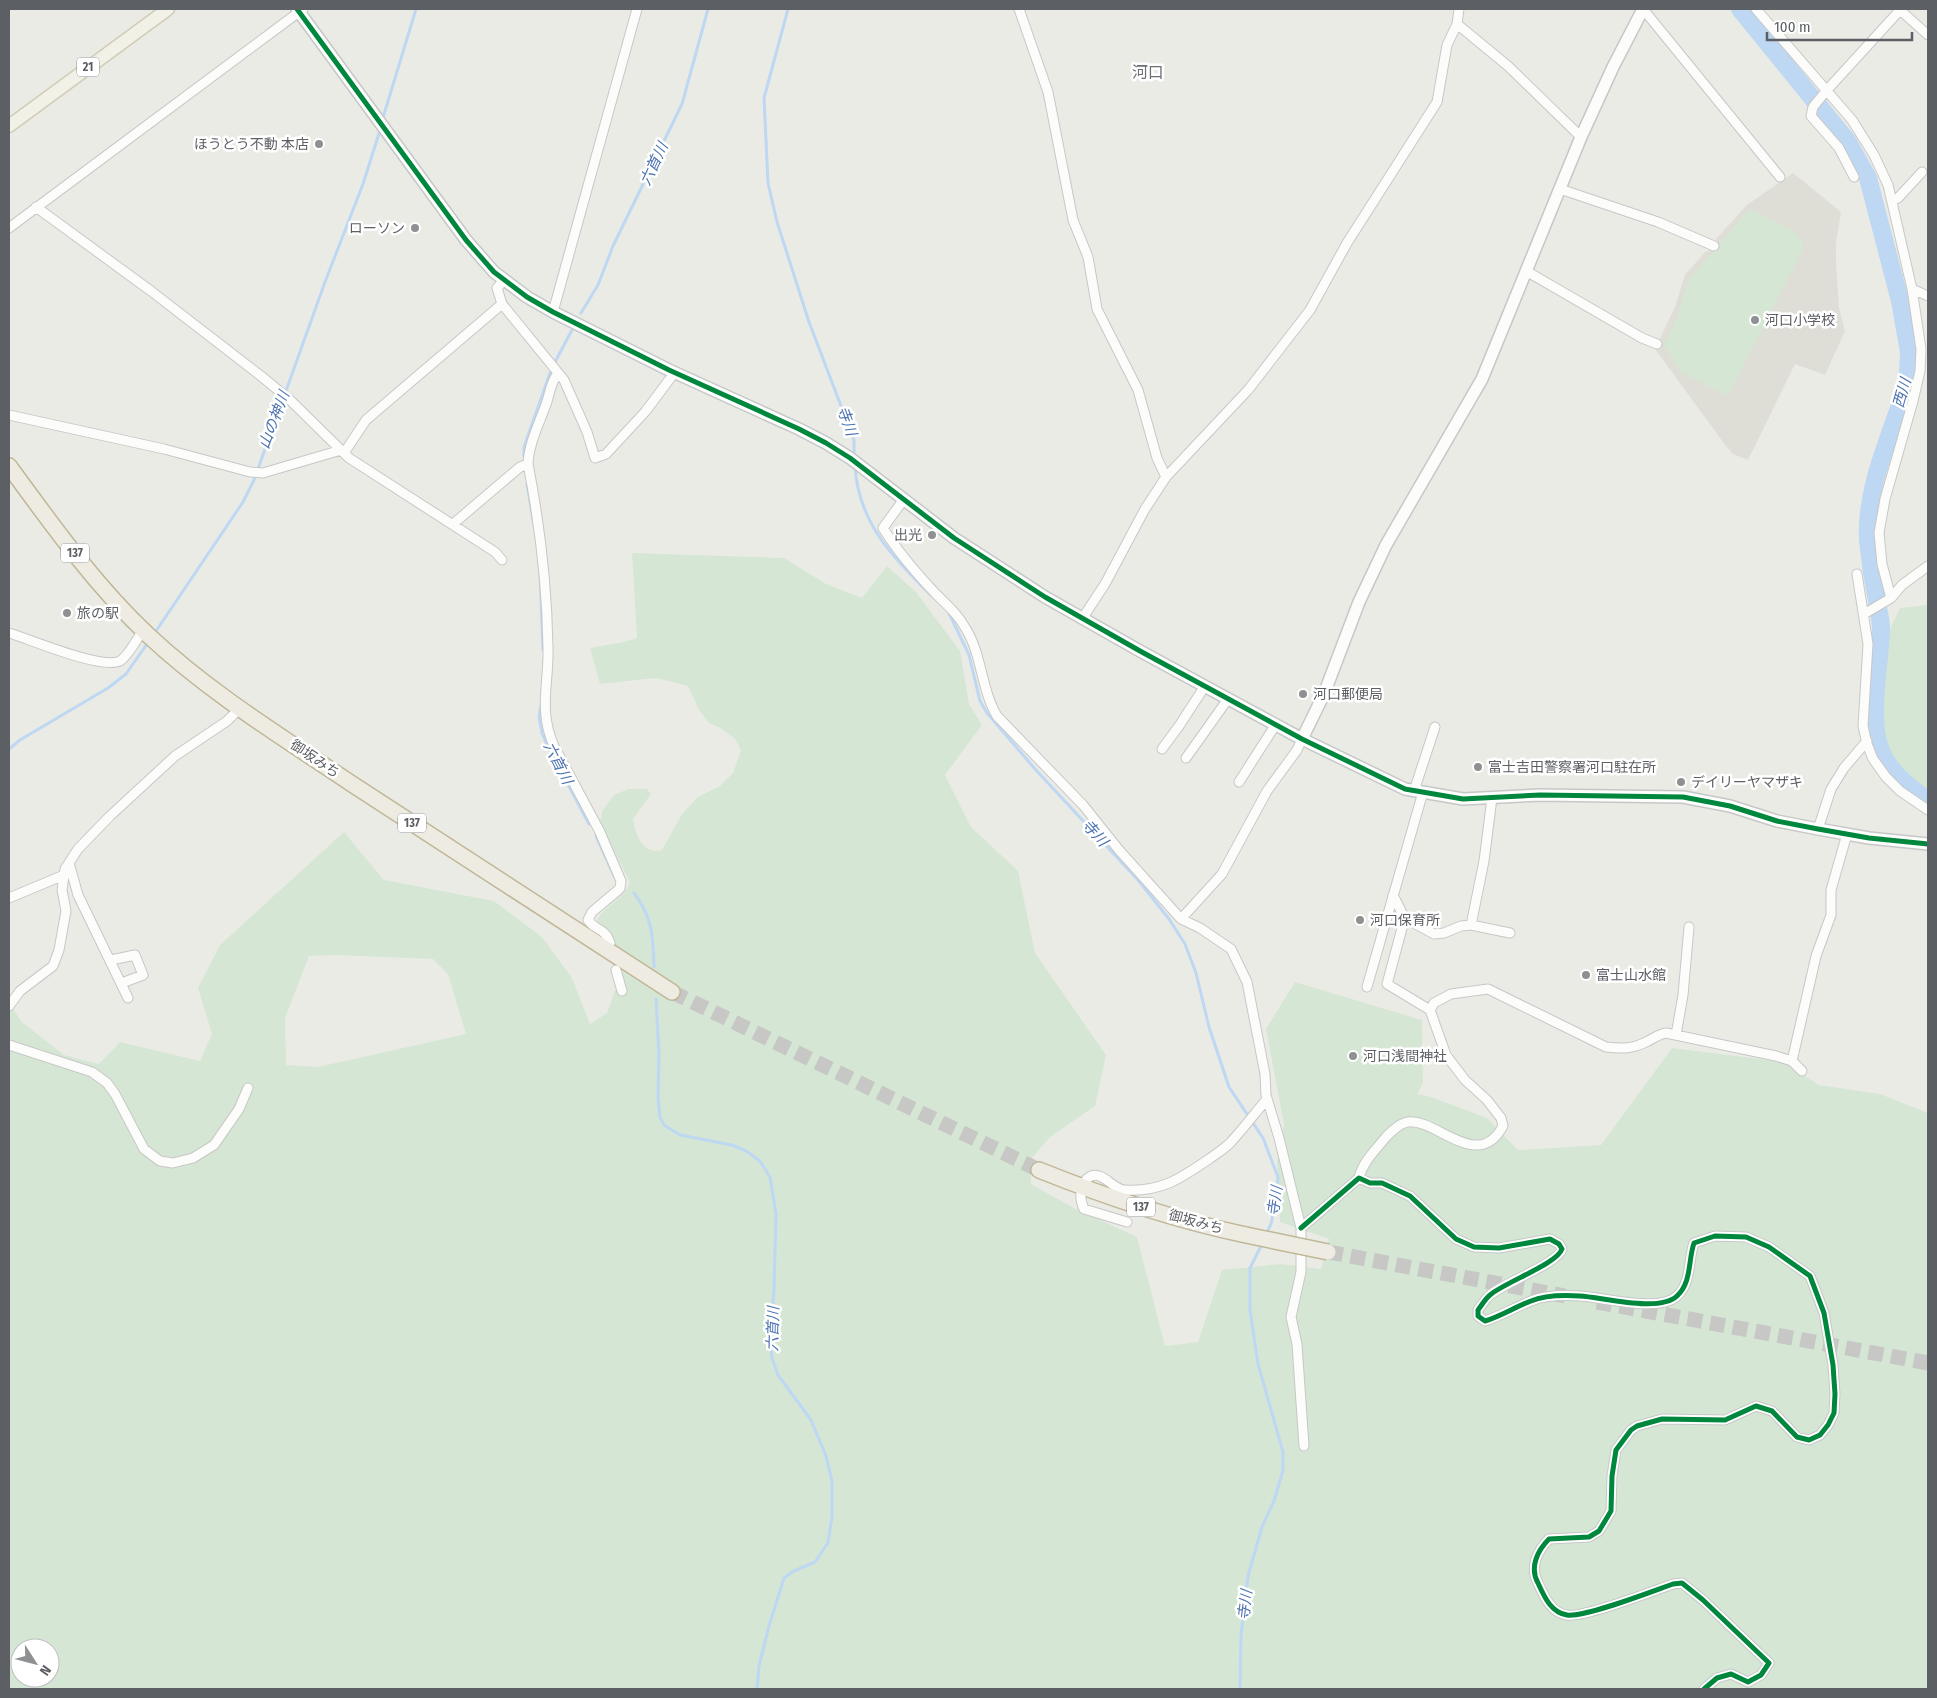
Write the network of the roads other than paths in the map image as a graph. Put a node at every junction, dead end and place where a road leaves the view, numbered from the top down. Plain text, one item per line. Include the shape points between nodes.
1 (168, 9) edge
2 (637, 9) edge
3 (1019, 9) edge
4 (1459, 9) edge
5 (1643, 9) edge
6 (1756, 9) edge
7 (1900, 9) edge
8 (300, 10) edge
9 (1457, 24) junction
10 (1928, 36) edge
11 (1826, 92) junction
12 (9, 126) edge
13 (1581, 137) junction
14 (1922, 172) dead end
15 (1780, 177) dead end
16 (1854, 177) dead end
17 (1560, 189) junction
18 (1892, 201) junction
19 (36, 208) junction
20 (9, 228) edge
21 (1714, 246) dead end
22 (1526, 271) junction
23 (504, 280) junction
24 (1912, 289) junction
25 (1928, 296) edge
26 (502, 304) junction
27 (553, 312) junction
28 (1657, 344) dead end
29 (674, 372) junction
30 (558, 373) junction
31 (9, 415) edge
32 (342, 452) junction
33 (528, 464) junction
34 (9, 466) edge
35 (1166, 477) junction
36 (904, 499) junction
37 (453, 524) junction
38 (502, 560) dead end
39 (1928, 566) edge
40 (1857, 574) dead end
41 (1888, 599) junction
42 (1867, 612) junction
43 (1082, 618) junction
44 (9, 632) edge
45 (145, 632) junction
46 (1205, 686) junction
47 (1228, 698) junction
48 (239, 709) junction
49 (1276, 724) junction
50 (1435, 727) dead end
51 (1302, 739) junction
52 (1867, 741) junction
53 (1162, 749) dead end
54 (1186, 758) dead end
55 (1239, 782) dead end
56 (1418, 792) junction
57 (1492, 798) junction
58 (1928, 810) edge
59 (1818, 829) junction
60 (1847, 834) junction
61 (1928, 844) edge
62 (69, 863) junction
63 (64, 875) junction
64 (1393, 895) junction
65 (9, 898) edge
66 (1405, 917) junction
67 (1181, 919) junction
68 (1470, 925) junction
69 (1689, 927) dead end
70 (1510, 933) dead end
71 (610, 943) dead end
72 (111, 960) junction
73 (616, 970) dead end
74 (122, 983) junction
75 (1367, 987) dead end
76 (622, 991) dead end
77 (672, 992) tunnel mouth
78 (128, 998) dead end
79 (9, 1006) edge
80 (1430, 1010) junction
81 (1676, 1035) junction
82 (9, 1045) edge
83 (1792, 1061) junction
84 (1802, 1071) dead end
85 (248, 1088) dead end
86 (1267, 1099) junction
87 (1039, 1170) tunnel mouth
88 (1359, 1178) junction
89 (1082, 1188) junction
90 (1127, 1222) dead end
91 (1300, 1228) junction
92 (1328, 1252) tunnel mouth
93 (1304, 1446) dead end
94 (1704, 1689) edge

1 - 12 main road, 21
2 - 27 street
3 - 35 street via 1046,85 1073,220 1088,256 1097,309 1138,390 1157,458
4 - 9 street
5 - 13 street
5 - 15 street
6 - 11 street
7 - 10 street
7 - 11 street
8 - 19 street
8 - 23 street via 466,240
9 - 13 street via 1508,66
9 - 35 street via 1447,45 1437,102 1347,243 1310,310 1248,390
11 - 16 street via 1813,107 1811,116 1839,148
11 - 18 street via 1852,120 1874,154
13 - 17 street
14 - 18 street
17 - 21 street via 1665,225
17 - 22 street
18 - 24 street
19 - 20 street
19 - 32 street via 275,388
22 - 28 street
22 - 51 street via 1482,379 1386,545
23 - 26 street via 497,288
23 - 27 street
24 - 25 street
24 - 41 street via 1921,349 1920,370 1885,499 1880,532
26 - 30 street
26 - 32 street via 366,420
27 - 29 street
29 - 30 street via 626,433 606,454 595,458 572,394
29 - 36 street via 799,429 850,458
30 - 33 street via 553,379 529,450
31 - 32 street via 164,449 250,472 263,473
32 - 37 street
33 - 37 street via 523,464
33 - 71 street via 545,583 548,646 546,727 599,830 621,881 618,891 592,912 588,920 605,932
34 - 45 highway, 御坂みち / 137 via 93,577
35 - 43 street
36 - 43 street via 993,565
36 - 67 street via 883,528 900,553 949,605 966,629 990,704 997,716 1083,805
37 - 38 street via 496,552
39 - 41 street
40 - 42 street
41 - 42 street
42 - 52 street via 1863,726
43 - 46 street
44 - 45 street via 104,663 124,658
45 - 48 highway, 御坂みち / 137
46 - 47 street
46 - 53 street
47 - 49 street
47 - 54 street
48 - 62 street via 175,756 109,817
48 - 77 highway, 御坂みち / 137
49 - 51 street
49 - 55 street
50 - 56 street
51 - 56 street via 1405,789
51 - 67 street via 1267,791 1222,874
52 - 58 street via 1873,759 1886,777
52 - 59 street via 1830,789
56 - 57 street via 1464,799
56 - 64 street
57 - 59 street via 1540,795 1683,797
57 - 68 street via 1484,861
59 - 60 street
60 - 61 street
60 - 83 street via 1831,890 1831,916 1816,956
62 - 63 street
62 - 72 street via 78,895
63 - 65 street
63 - 79 street via 62,890 66,911 53,966 20,991
64 - 66 street
64 - 75 street
66 - 68 street via 1434,934
66 - 80 street via 1387,984
67 - 86 street via 1231,950 1247,982
68 - 70 street
69 - 81 street
72 - 74 street
72 - 74 street via 135,954 142,975
73 - 76 street
74 - 78 street
80 - 81 street via 1434,1003 1451,994 1488,989 1606,1047 1626,1049 1659,1034
80 - 88 street via 1446,1055 1465,1080 1487,1100 1503,1126 1498,1136 1479,1144 1461,1143 1416,1122 1406,1122 1385,1137 1367,1159
81 - 83 street
82 - 85 street via 92,1072 107,1083 144,1149 160,1161 173,1163 192,1158 214,1145 239,1109
83 - 84 street
86 - 89 street via 1229,1144 1171,1184 1138,1191 1120,1190 1099,1175 1092,1175
86 - 91 street
87 - 89 highway, 御坂みち / 137
88 - 91 street
88 - 94 street via 1370,1183 1382,1183 1410,1196 1456,1239 1474,1247 1499,1248 1550,1240 1559,1244 1562,1249 1554,1260 1490,1295 1478,1310 1478,1316 1485,1321 1532,1300 1557,1296 1662,1303 1677,1296 1686,1282 1694,1243 1716,1236 1746,1237 1769,1247 1810,1276 1824,1313 1834,1375 1834,1413 1820,1435 1810,1440 1797,1437 1772,1411 1756,1406 1726,1420 1662,1419 1637,1426 1616,1450 1610,1511 1599,1531 1588,1537 1550,1539 1536,1557 1534,1576 1541,1590 1550,1606 1567,1616 1682,1583 1769,1663 1761,1675 1748,1682 1731,1674 1716,1678
89 - 90 street via 1079,1200 1084,1209
89 - 92 highway, 御坂みち / 137, bridge via 1203,1226
91 - 93 street via 1301,1272 1291,1317 1297,1344

